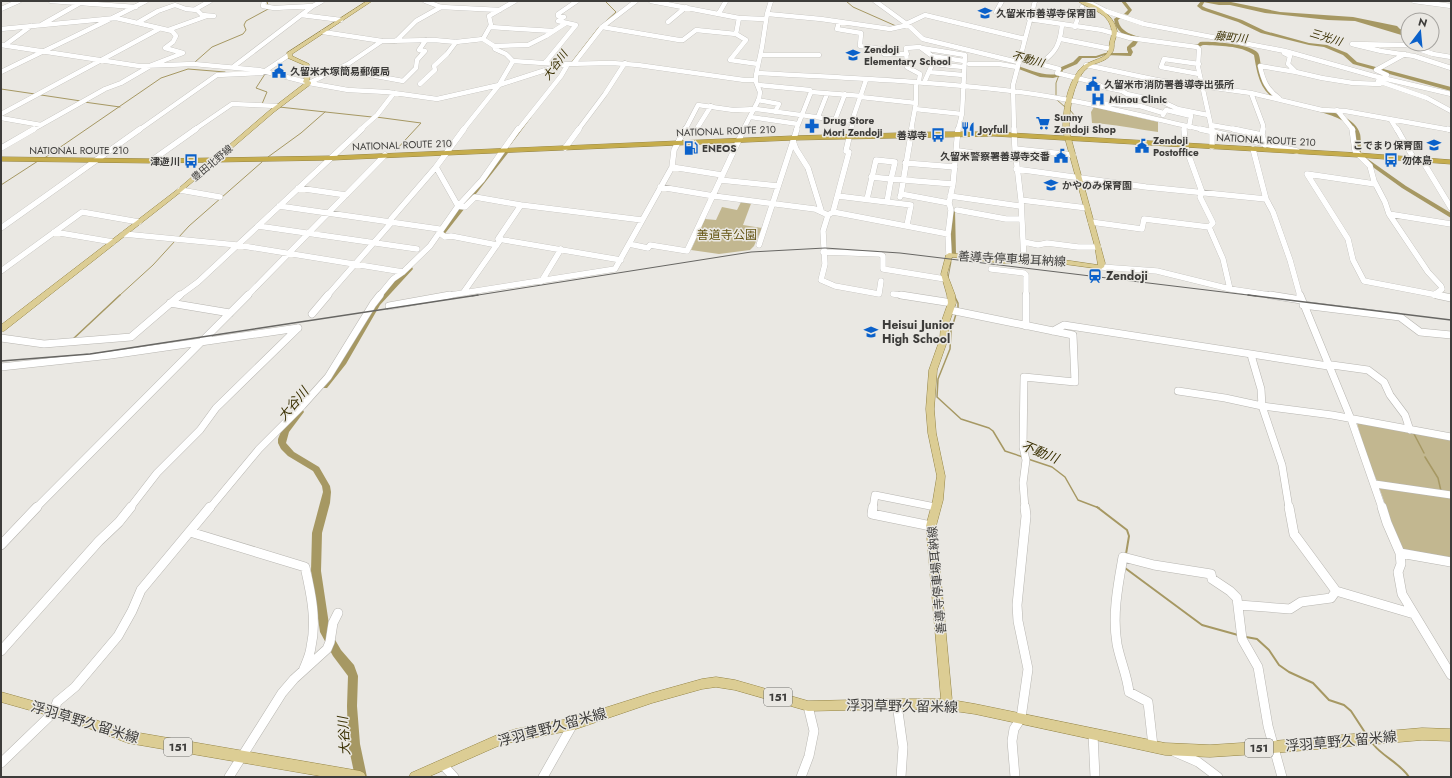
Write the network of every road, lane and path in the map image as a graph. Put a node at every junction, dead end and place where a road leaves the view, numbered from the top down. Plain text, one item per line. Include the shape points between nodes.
1 (19, 1) edge
2 (52, 1) edge
3 (146, 1) edge
4 (210, 1) edge
5 (264, 1) edge
6 (370, 1) edge
7 (425, 1) edge
8 (515, 1) edge
9 (577, 1) edge
10 (636, 1) edge
11 (651, 1) edge
12 (726, 1) edge
13 (771, 1) edge
14 (875, 1) edge
15 (1002, 1) edge
16 (1035, 1) edge
17 (1080, 1) edge
18 (1086, 1) edge
19 (1414, 1) edge
20 (321, 2) edge
21 (80, 3) junction
22 (276, 3) dead end
23 (313, 4) edge
24 (1451, 6) edge
25 (136, 7) junction
26 (280, 7) junction
27 (441, 7) junction
28 (686, 7) junction
29 (1082, 7) dead end
30 (1, 9) edge
31 (194, 10) junction
32 (500, 10) junction
33 (719, 13) junction
34 (768, 14) junction
35 (301, 15) junction
36 (207, 16) junction
37 (214, 16) dead end
38 (1030, 17) junction
39 (116, 18) junction
40 (740, 18) junction
41 (764, 19) junction
42 (341, 20) junction
43 (668, 22) dead end
44 (839, 22) junction
45 (137, 23) junction
46 (566, 23) junction
47 (908, 25) junction
48 (1062, 25) junction
49 (31, 26) junction
50 (40, 26) junction
51 (490, 27) junction
52 (602, 27) junction
53 (1075, 27) junction
54 (1, 29) edge
55 (159, 29) junction
56 (168, 30) junction
57 (553, 31) junction
58 (323, 32) junction
59 (1115, 33) junction
60 (736, 34) junction
61 (483, 39) junction
62 (923, 39) junction
63 (1025, 39) junction
64 (1061, 39) junction
65 (426, 40) junction
66 (382, 41) junction
67 (396, 41) junction
68 (456, 42) junction
69 (1250, 44) junction
70 (3, 45) edge
71 (494, 46) junction
72 (921, 48) junction
73 (41, 52) junction
74 (1110, 52) junction
75 (907, 54) junction
76 (1405, 54) junction
77 (289, 55) junction
78 (761, 55) junction
79 (819, 55) dead end
80 (932, 56) junction
81 (989, 56) junction
82 (1451, 57) edge
83 (100, 60) junction
84 (513, 61) junction
85 (1018, 62) junction
86 (545, 63) junction
87 (625, 63) junction
88 (963, 63) junction
89 (569, 64) junction
90 (758, 64) junction
91 (933, 64) junction
92 (969, 64) dead end
93 (1040, 64) junction
94 (1199, 64) junction
95 (151, 66) junction
96 (1086, 66) junction
97 (233, 67) junction
98 (1451, 68) edge
99 (338, 69) junction
100 (266, 71) junction
101 (1, 72) edge
102 (929, 72) junction
103 (1296, 72) junction
104 (758, 73) junction
105 (1200, 74) junction
106 (963, 75) junction
107 (1374, 76) junction
108 (1076, 78) junction
109 (755, 80) junction
110 (866, 80) junction
111 (308, 82) junction
112 (916, 83) junction
113 (1379, 83) junction
114 (420, 84) dead end
115 (924, 84) junction
116 (1411, 84) junction
117 (499, 85) junction
118 (758, 85) junction
119 (964, 86) junction
120 (1202, 87) junction
121 (1013, 90) junction
122 (811, 92) junction
123 (394, 93) junction
124 (1252, 93) junction
125 (827, 94) junction
126 (845, 94) junction
127 (1451, 94) edge
128 (862, 96) junction
129 (758, 100) junction
130 (1069, 100) junction
131 (1285, 101) junction
132 (1084, 104) junction
133 (711, 106) junction
134 (915, 106) junction
135 (275, 109) junction
136 (756, 109) junction
137 (1337, 110) junction
138 (1451, 111) edge
139 (2, 112) edge
140 (775, 112) junction
141 (1163, 112) junction
142 (1181, 113) junction
143 (962, 114) junction
144 (801, 115) junction
145 (1208, 115) junction
146 (818, 117) junction
147 (1, 118) edge
148 (751, 118) junction
149 (835, 120) junction
150 (1391, 120) junction
151 (1162, 121) junction
152 (852, 122) junction
153 (798, 124) junction
154 (41, 126) junction
155 (1184, 126) junction
156 (1211, 127) junction
157 (1451, 130) edge
158 (684, 131) junction
159 (910, 134) junction
160 (957, 134) junction
161 (1262, 135) junction
162 (1015, 136) junction
163 (849, 137) junction
164 (793, 138) junction
165 (1068, 139) junction
166 (739, 140) junction
167 (678, 143) junction
168 (1185, 145) junction
169 (1265, 145) junction
170 (1212, 147) junction
171 (1, 148) edge
172 (565, 148) junction
173 (1014, 149) junction
174 (1253, 149) junction
175 (504, 151) junction
176 (959, 151) dead end
177 (1306, 152) junction
178 (445, 153) junction
179 (385, 155) junction
180 (1072, 155) junction
181 (1358, 155) junction
182 (332, 158) junction
183 (1, 159) edge
184 (1015, 159) junction
185 (216, 160) junction
186 (1418, 160) junction
187 (98, 161) junction
188 (151, 161) junction
189 (1451, 162) edge
190 (905, 163) junction
191 (436, 167) junction
192 (672, 167) junction
193 (955, 167) junction
194 (1016, 169) junction
195 (721, 177) junction
196 (871, 177) junction
197 (1078, 177) junction
198 (891, 179) junction
199 (903, 180) junction
200 (953, 184) junction
201 (1376, 184) junction
202 (778, 186) junction
203 (660, 187) junction
204 (298, 188) junction
205 (180, 190) junction
206 (1202, 192) junction
207 (901, 194) junction
208 (346, 195) junction
209 (714, 196) junction
210 (838, 196) junction
211 (950, 196) junction
212 (220, 197) dead end
213 (867, 199) junction
214 (1266, 199) junction
215 (887, 202) junction
216 (898, 203) junction
217 (949, 203) junction
218 (1021, 203) junction
219 (774, 204) junction
220 (521, 205) junction
221 (279, 206) junction
222 (458, 206) junction
223 (1087, 208) junction
224 (1451, 208) edge
225 (821, 210) junction
226 (957, 210) dead end
227 (328, 213) junction
228 (830, 214) junction
229 (1389, 214) junction
230 (1021, 219) junction
231 (642, 220) junction
232 (139, 222) junction
233 (1091, 222) junction
234 (391, 223) junction
235 (907, 224) junction
236 (1451, 224) edge
237 (258, 226) junction
238 (1209, 226) junction
239 (1, 228) edge
240 (440, 231) junction
241 (54, 232) junction
242 (308, 233) junction
243 (124, 234) junction
244 (948, 234) junction
245 (501, 239) junction
246 (113, 242) junction
247 (1024, 242) junction
248 (374, 243) junction
249 (629, 244) junction
250 (237, 245) junction
251 (497, 245) junction
252 (759, 245) dead end
253 (1098, 247) junction
254 (417, 249) dead end
255 (561, 249) junction
256 (823, 252) junction
257 (289, 253) junction
258 (949, 255) junction
259 (621, 260) junction
260 (1024, 261) junction
261 (355, 264) junction
262 (1101, 267) junction
263 (991, 268) dead end
264 (1, 271) edge
265 (403, 272) junction
266 (945, 279) junction
267 (881, 281) dead end
268 (541, 282) junction
269 (1230, 289) junction
270 (463, 293) junction
271 (893, 294) dead end
272 (1434, 295) junction
273 (1451, 298) edge
274 (170, 303) junction
275 (1302, 303) junction
276 (389, 306) dead end
277 (954, 309) junction
278 (230, 313) junction
279 (312, 314) dead end
280 (1026, 326) junction
281 (1, 329) edge
282 (1053, 331) junction
283 (1451, 335) edge
284 (1, 338) edge
285 (203, 341) junction
286 (1251, 355) junction
287 (1328, 366) junction
288 (1, 367) edge
289 (1178, 391) dead end
290 (1262, 406) junction
291 (1351, 419) junction
292 (1410, 430) junction
293 (1451, 437) edge
294 (1375, 484) junction
295 (1451, 495) edge
296 (935, 507) junction
297 (930, 526) junction
298 (190, 532) junction
299 (1, 545) edge
300 (1400, 553) junction
301 (1451, 562) edge
302 (1336, 591) junction
303 (1239, 605) junction
304 (338, 613) dead end
305 (1414, 614) junction
306 (1, 652) edge
307 (303, 671) junction
308 (1451, 675) edge
309 (1, 697) edge
310 (897, 704) junction
311 (946, 705) junction
312 (808, 706) junction
313 (54, 712) junction
314 (1021, 718) junction
315 (573, 724) junction
316 (1093, 734) junction
317 (1451, 735) edge
318 (1153, 746) junction
319 (1273, 747) junction
320 (1169, 749) junction
321 (241, 758) junction
322 (1, 763) edge
323 (442, 765) junction
324 (229, 777) edge
325 (360, 777) edge
326 (415, 777) edge
327 (454, 777) edge
328 (543, 777) edge
329 (801, 777) edge
330 (901, 777) edge
331 (1015, 777) edge
332 (1095, 777) edge
333 (1218, 777) edge
334 (1282, 777) edge

1 - 30 street
2 - 21 street
3 - 25 street
4 - 31 street
5 - 26 street via 263,6 266,8
6 - 42 main road
7 - 27 street
8 - 32 street
9 - 46 street via 558,14 564,17 558,21
10 - 52 street
11 - 28 street
12 - 33 street
13 - 34 street
14 - 47 street
15 - 38 street via 996,12
16 - 38 street
17 - 59 main road via 1104,13
18 - 69 street via 1144,24
19 - 24 street
20 - 23 street
21 - 25 street
21 - 50 street
22 - 26 street
23 - 26 street
23 - 35 street
25 - 39 street
27 - 32 street
27 - 67 street via 407,27
28 - 33 street
28 - 43 street
29 - 53 street via 1081,16 1078,17
31 - 36 street
31 - 45 street via 175,5 151,14
32 - 51 street via 488,16 492,23
33 - 40 street
34 - 41 street
34 - 44 street
35 - 42 street
35 - 97 street
36 - 37 street
36 - 56 street
38 - 48 street
38 - 63 street
39 - 45 street
39 - 50 street
39 - 73 street
40 - 41 street
40 - 60 street
41 - 78 street
42 - 58 main road
44 - 47 street via 890,29
44 - 75 street via 836,29 861,34 860,46 882,49 884,54
45 - 55 street
46 - 57 street
46 - 86 street via 576,25
47 - 62 street
47 - 63 street via 925,15
48 - 53 street
48 - 64 street
49 - 50 street
49 - 54 street
49 - 70 street
51 - 57 street
51 - 61 street
52 - 60 street via 679,40 683,40 696,30
52 - 89 street
53 - 59 street
55 - 56 street
55 - 83 street
56 - 95 street via 176,36 165,48 183,53
57 - 71 street via 528,45
58 - 66 street
58 - 77 main road
59 - 74 main road via 1111,40
59 - 94 street via 1130,38 1197,47
60 - 90 street via 746,40 730,60
61 - 68 street
61 - 71 street
62 - 72 street
62 - 81 street
63 - 85 street
64 - 74 street
64 - 93 street via 1052,55
65 - 67 street
65 - 68 street
65 - 99 street via 419,50 425,50 416,68 403,81
66 - 67 street
66 - 99 street
68 - 114 street via 434,66 435,70
69 - 103 street via 1290,55 1288,64
69 - 107 street
70 - 73 street
71 - 84 street
72 - 75 street via 906,48
72 - 80 street
72 - 88 street via 965,55
73 - 83 street
73 - 101 street
74 - 96 main road
75 - 112 street via 907,67 920,74
76 - 82 street via 1352,44 1407,45
76 - 98 street
76 - 116 street via 1377,70
77 - 100 street
77 - 111 main road via 307,64
78 - 79 street
78 - 90 street
80 - 88 street
80 - 91 street
81 - 85 street
81 - 88 street via 981,62
83 - 95 street
83 - 139 street
84 - 86 street
84 - 117 street
85 - 92 street
85 - 93 street
85 - 121 street
86 - 89 street
87 - 89 street
87 - 109 street
87 - 172 street
88 - 91 street
88 - 106 street
89 - 117 street
89 - 175 street
90 - 104 street
91 - 102 street
93 - 108 street via 1059,68 1059,74
94 - 105 street
94 - 105 street via 1164,58 1161,67
95 - 97 street via 194,64
95 - 154 street via 121,83 106,88
96 - 108 main road
96 - 120 street
97 - 100 street
99 - 111 street
100 - 111 street
100 - 187 street via 218,75
102 - 106 street
102 - 115 street
103 - 113 street via 1343,82
103 - 131 street via 1260,66 1267,89
104 - 109 street
104 - 110 street
105 - 120 street
106 - 119 street
107 - 113 street
107 - 116 street
108 - 130 main road
108 - 145 street
109 - 118 street
110 - 112 street
110 - 128 street
111 - 123 street via 348,90
111 - 135 main road, 豊田北野線
112 - 115 street
112 - 134 street
113 - 138 street via 1427,98
115 - 119 street
116 - 127 street
117 - 123 street via 437,99
117 - 178 street
118 - 122 street
118 - 129 street
119 - 121 street
119 - 143 street
120 - 124 street
120 - 145 street
121 - 130 street
121 - 162 street
122 - 125 street
122 - 144 street
123 - 182 street via 377,115
124 - 131 street
124 - 161 street via 1263,124
125 - 126 street
125 - 146 street
126 - 128 street
126 - 149 street
128 - 134 street
128 - 152 street
129 - 136 street
129 - 140 street via 779,104
130 - 132 street
130 - 165 main road via 1065,118
131 - 137 street via 1322,110
132 - 141 street via 1143,106
132 - 151 street
133 - 136 street via 733,110
133 - 158 street via 696,131
133 - 158 street via 698,105
134 - 143 street
134 - 159 street
135 - 185 main road, 豊田北野線
135 - 188 street via 261,105 232,104
136 - 140 street
136 - 148 street
137 - 150 street
137 - 181 street via 1355,135 1354,148
140 - 144 street
141 - 142 street via 1166,110
141 - 151 street
142 - 155 street
142 - 155 street via 1191,116
143 - 160 street
144 - 146 street
144 - 153 street
145 - 156 street
146 - 149 street
147 - 154 street
148 - 153 street
148 - 166 street
149 - 152 street
150 - 157 street
150 - 186 street
151 - 155 street
152 - 163 street
153 - 164 street
154 - 171 street
155 - 156 street
155 - 168 street
156 - 161 street
156 - 169 street
156 - 170 street
158 - 167 street
159 - 160 highway, NATIONAL ROUTE 210
159 - 163 highway, NATIONAL ROUTE 210
159 - 190 street
160 - 162 highway, NATIONAL ROUTE 210
160 - 193 street
161 - 169 street
162 - 165 highway, NATIONAL ROUTE 210
162 - 173 street
163 - 164 highway, NATIONAL ROUTE 210
163 - 210 street via 846,151 849,152
164 - 166 highway, NATIONAL ROUTE 210
164 - 202 street
164 - 225 street via 794,145 809,171
165 - 168 highway, NATIONAL ROUTE 210
165 - 180 main road
166 - 167 highway, NATIONAL ROUTE 210
166 - 195 street
167 - 172 highway, NATIONAL ROUTE 210
167 - 192 street via 674,150
168 - 170 highway, NATIONAL ROUTE 210
168 - 206 street
169 - 177 street
170 - 174 highway, NATIONAL ROUTE 210
172 - 175 highway, NATIONAL ROUTE 210
173 - 180 street
173 - 184 street
174 - 177 highway, NATIONAL ROUTE 210
174 - 214 street
175 - 178 highway, NATIONAL ROUTE 210
175 - 222 street
176 - 184 street
177 - 181 highway, NATIONAL ROUTE 210
178 - 179 highway, NATIONAL ROUTE 210
178 - 191 street
179 - 182 highway, NATIONAL ROUTE 210
179 - 208 street
180 - 197 main road
181 - 186 highway, NATIONAL ROUTE 210
181 - 201 street via 1370,166
182 - 185 highway, NATIONAL ROUTE 210
182 - 204 street
183 - 187 highway, NATIONAL ROUTE 210
184 - 194 street
185 - 188 highway, NATIONAL ROUTE 210
185 - 205 main road, 豊田北野線
186 - 189 highway, NATIONAL ROUTE 210
186 - 224 street
187 - 188 highway, NATIONAL ROUTE 210
187 - 239 street
190 - 193 street
190 - 199 street
191 - 222 street
191 - 234 street via 391,219
192 - 195 street
192 - 203 street
193 - 200 street
194 - 197 street
194 - 218 street
195 - 202 street
195 - 209 street
196 - 198 street
196 - 198 street via 876,160 894,162
196 - 213 street
197 - 206 street
197 - 223 main road
198 - 199 street
198 - 215 street
199 - 200 street
199 - 207 street
200 - 211 street
201 - 229 street via 1386,202
201 - 272 street via 1307,174 1348,239 1353,260 1364,281
202 - 219 street
203 - 209 street
203 - 231 street
204 - 208 street
204 - 221 street
205 - 212 street
205 - 232 main road, 豊田北野線
206 - 214 street
206 - 238 street via 1200,197 1213,223
207 - 216 street
207 - 217 street
208 - 227 street
209 - 219 street
209 - 249 street via 687,251
210 - 213 street
210 - 228 street
211 - 217 street
211 - 218 street
213 - 215 street
214 - 275 street via 1290,260
215 - 216 street
216 - 235 street via 912,205
217 - 244 street via 951,210
218 - 223 street
218 - 230 street
219 - 225 street
219 - 252 street
220 - 222 street via 475,197 464,206
220 - 231 street
220 - 245 street via 498,238
221 - 227 street
221 - 237 street
222 - 240 street
223 - 233 main road
225 - 228 street
226 - 230 street via 1006,219
227 - 234 street
227 - 242 street
228 - 235 street
228 - 256 street via 823,226
229 - 236 street
229 - 272 street via 1428,273 1440,283 1442,289
230 - 247 street
231 - 249 street
232 - 241 street via 82,212
232 - 243 main road, 豊田北野線
233 - 238 street via 1142,229 1144,219
233 - 253 main road
234 - 240 street
234 - 248 street
235 - 244 street
237 - 242 street
237 - 250 street
238 - 269 street via 1222,258
240 - 251 street via 445,237
240 - 265 street via 430,246
241 - 246 street
241 - 264 street
242 - 248 street
242 - 257 street
243 - 246 main road, 豊田北野線
243 - 250 street
244 - 258 street
245 - 251 street
245 - 255 street
246 - 281 main road, 豊田北野線
247 - 253 street via 1038,245 1047,243
247 - 260 street
248 - 254 street
248 - 261 street
249 - 259 street
250 - 257 street
250 - 274 street via 198,282
251 - 270 street
253 - 262 main road
255 - 259 street
255 - 268 street
256 - 266 street via 880,254 883,256 883,269
256 - 267 street via 825,264 821,280 835,286 879,294
257 - 261 street
257 - 278 street
258 - 260 main road, 善導寺停車場耳納線
258 - 266 main road, 善導寺停車場耳納線
259 - 268 street via 615,269
260 - 262 main road, 善導寺停車場耳納線 via 1064,262
261 - 265 street
261 - 279 street
262 - 269 street via 1157,271
263 - 280 street via 1026,275
265 - 298 street via 392,279 373,304 328,377 268,438
266 - 277 main road, 善導寺停車場耳納線
268 - 270 street
269 - 275 street
270 - 276 street
271 - 277 street
272 - 273 street
274 - 278 street
274 - 284 street via 131,337 44,344
275 - 283 street via 1400,317 1420,332
275 - 287 street
277 - 280 street
277 - 296 main road, 善導寺停車場耳納線 via 945,323 944,339 933,370 930,409 941,476
278 - 285 street
280 - 282 street
282 - 286 street via 1064,325
282 - 314 street via 1073,335 1076,382 1024,377 1023,447 1026,458 1023,483 1026,516 1018,621 1028,669
285 - 288 street via 111,355
285 - 299 street
285 - 306 street via 298,328 216,408 200,430 157,473 119,522 99,541
286 - 287 street
286 - 290 street via 1261,389
287 - 291 street
287 - 292 street via 1368,370 1387,387 1405,415
289 - 290 street
290 - 291 street
290 - 302 street via 1282,466 1294,534
291 - 292 street
291 - 294 street
292 - 293 street
294 - 295 street
294 - 300 street via 1387,523
296 - 297 main road, 善導寺停車場耳納線
296 - 297 street via 875,495 872,514
297 - 311 main road, 善導寺停車場耳納線
298 - 307 street via 305,568 312,603 312,645
298 - 313 street via 141,590 118,636 75,687 57,702
300 - 301 street
300 - 305 street via 1399,582 1402,594
302 - 303 street via 1331,598 1301,602 1290,609
302 - 305 street
303 - 318 street via 1237,598 1212,579 1211,574 1154,566 1123,557 1115,606 1117,642 1129,692 1148,702
303 - 319 street via 1241,636 1258,667
304 - 307 street via 327,649
305 - 308 street
307 - 321 street via 282,693
309 - 313 main road, 浮羽草野久留米線 / 151
310 - 311 main road, 浮羽草野久留米線 / 151
310 - 312 main road, 浮羽草野久留米線 / 151
310 - 330 street via 903,747
311 - 314 main road, 浮羽草野久留米線 / 151
312 - 315 main road, 浮羽草野久留米線 / 151 via 716,682 652,698
312 - 329 street via 814,731
313 - 321 main road, 浮羽草野久留米線 / 151 via 128,738
313 - 322 street
314 - 316 main road, 浮羽草野久留米線 / 151
314 - 331 street via 1014,729 1012,741
315 - 323 main road, 浮羽草野久留米線 / 151 via 516,735
315 - 328 street
316 - 318 main road, 浮羽草野久留米線 / 151
316 - 332 street
317 - 319 main road, 浮羽草野久留米線 / 151 via 1422,734
318 - 320 main road, 浮羽草野久留米線 / 151
319 - 320 main road, 浮羽草野久留米線 / 151
319 - 334 street
320 - 333 street via 1198,762
321 - 324 street
321 - 325 main road, 浮羽草野久留米線 / 151
323 - 326 main road, 浮羽草野久留米線 / 151
323 - 327 street

